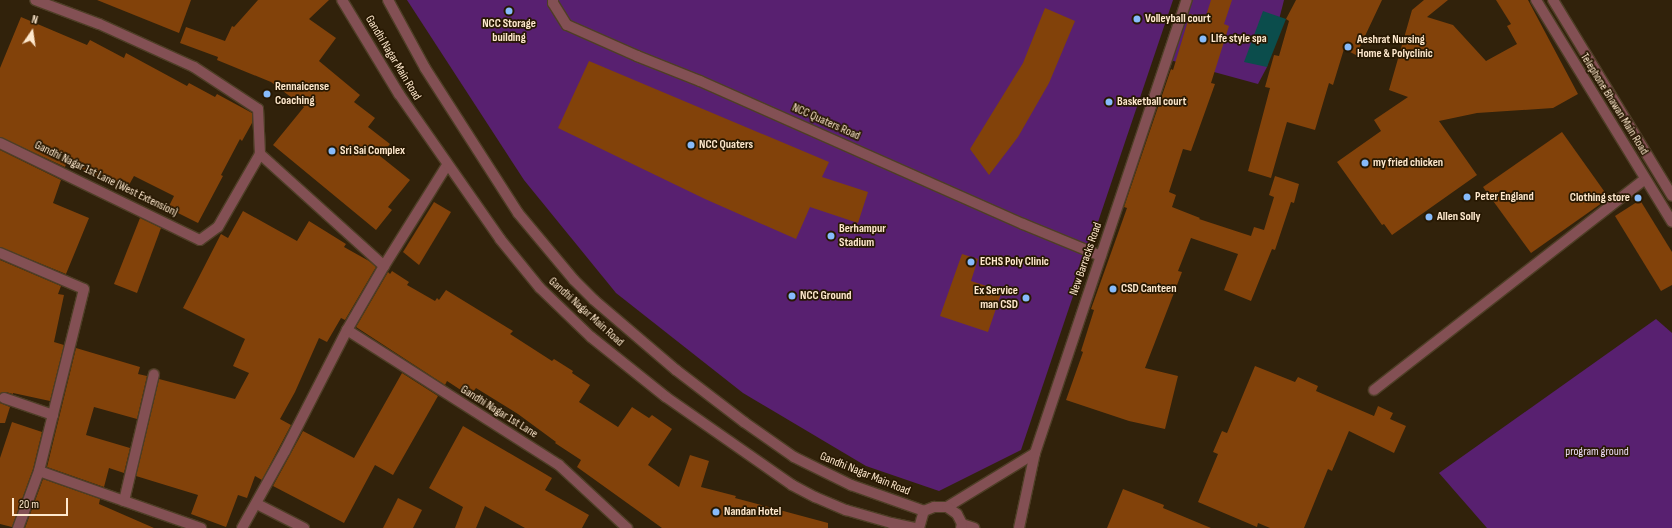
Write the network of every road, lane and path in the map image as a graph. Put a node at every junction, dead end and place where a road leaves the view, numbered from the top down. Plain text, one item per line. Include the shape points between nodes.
1 (35, 0) edge
2 (342, 0) edge
3 (388, 0) edge
4 (553, 0) edge
5 (1187, 0) edge
6 (1536, 0) edge
7 (1553, 0) edge
8 (0, 143) edge
9 (260, 154) junction
10 (447, 165) junction
11 (1645, 179) junction
12 (1672, 196) edge
13 (1672, 222) edge
14 (0, 253) edge
15 (1101, 256) junction
16 (384, 266) junction
17 (347, 330) junction
18 (154, 374) dead end
19 (1374, 390) dead end
20 (4, 398) dead end
21 (53, 415) junction
22 (1035, 453) junction
23 (39, 471) junction
24 (124, 501) junction
25 (257, 504) junction
26 (947, 507) junction
27 (924, 511) junction
28 (961, 526) edge
29 (18, 528) edge
30 (201, 528) edge
31 (242, 528) edge
32 (304, 528) edge
33 (627, 528) edge
34 (914, 528) edge
35 (919, 528) edge
36 (974, 528) edge
37 (1019, 528) edge

1 - 9 street via 99,24 194,66 258,109
2 - 10 street, Gandhi Nagar Main Road via 399,94
3 - 27 street, Gandhi Nagar Main Road via 425,68 518,212 594,300 676,370 794,457 852,485
4 - 15 street, NCC Quaters Road via 567,25
5 - 15 street, New Barracks Road
6 - 11 street, Telephone Bhawan Main Road
7 - 12 street, Telephone Bhawan Main Road
8 - 9 street, Gandhi Nagar 1st Lane (West Extension) via 200,240 218,227
9 - 16 street
10 - 16 street
10 - 34 street, Gandhi Nagar Main Road via 500,239 540,288 591,338 649,383 792,485 846,510
11 - 13 street, Telephone Bhawan Main Road
11 - 19 street
14 - 21 street via 84,289
15 - 22 street, New Barracks Road
16 - 17 street
17 - 25 street
17 - 33 street, Gandhi Nagar 1st Lane via 559,465
18 - 24 street
20 - 21 street
21 - 23 street
22 - 26 street
22 - 37 street, New Barracks Road
23 - 24 street
23 - 29 street
24 - 30 street
25 - 31 street
25 - 32 street
26 - 27 street
26 - 28 street via 957,514
27 - 35 street
28 - 36 street

